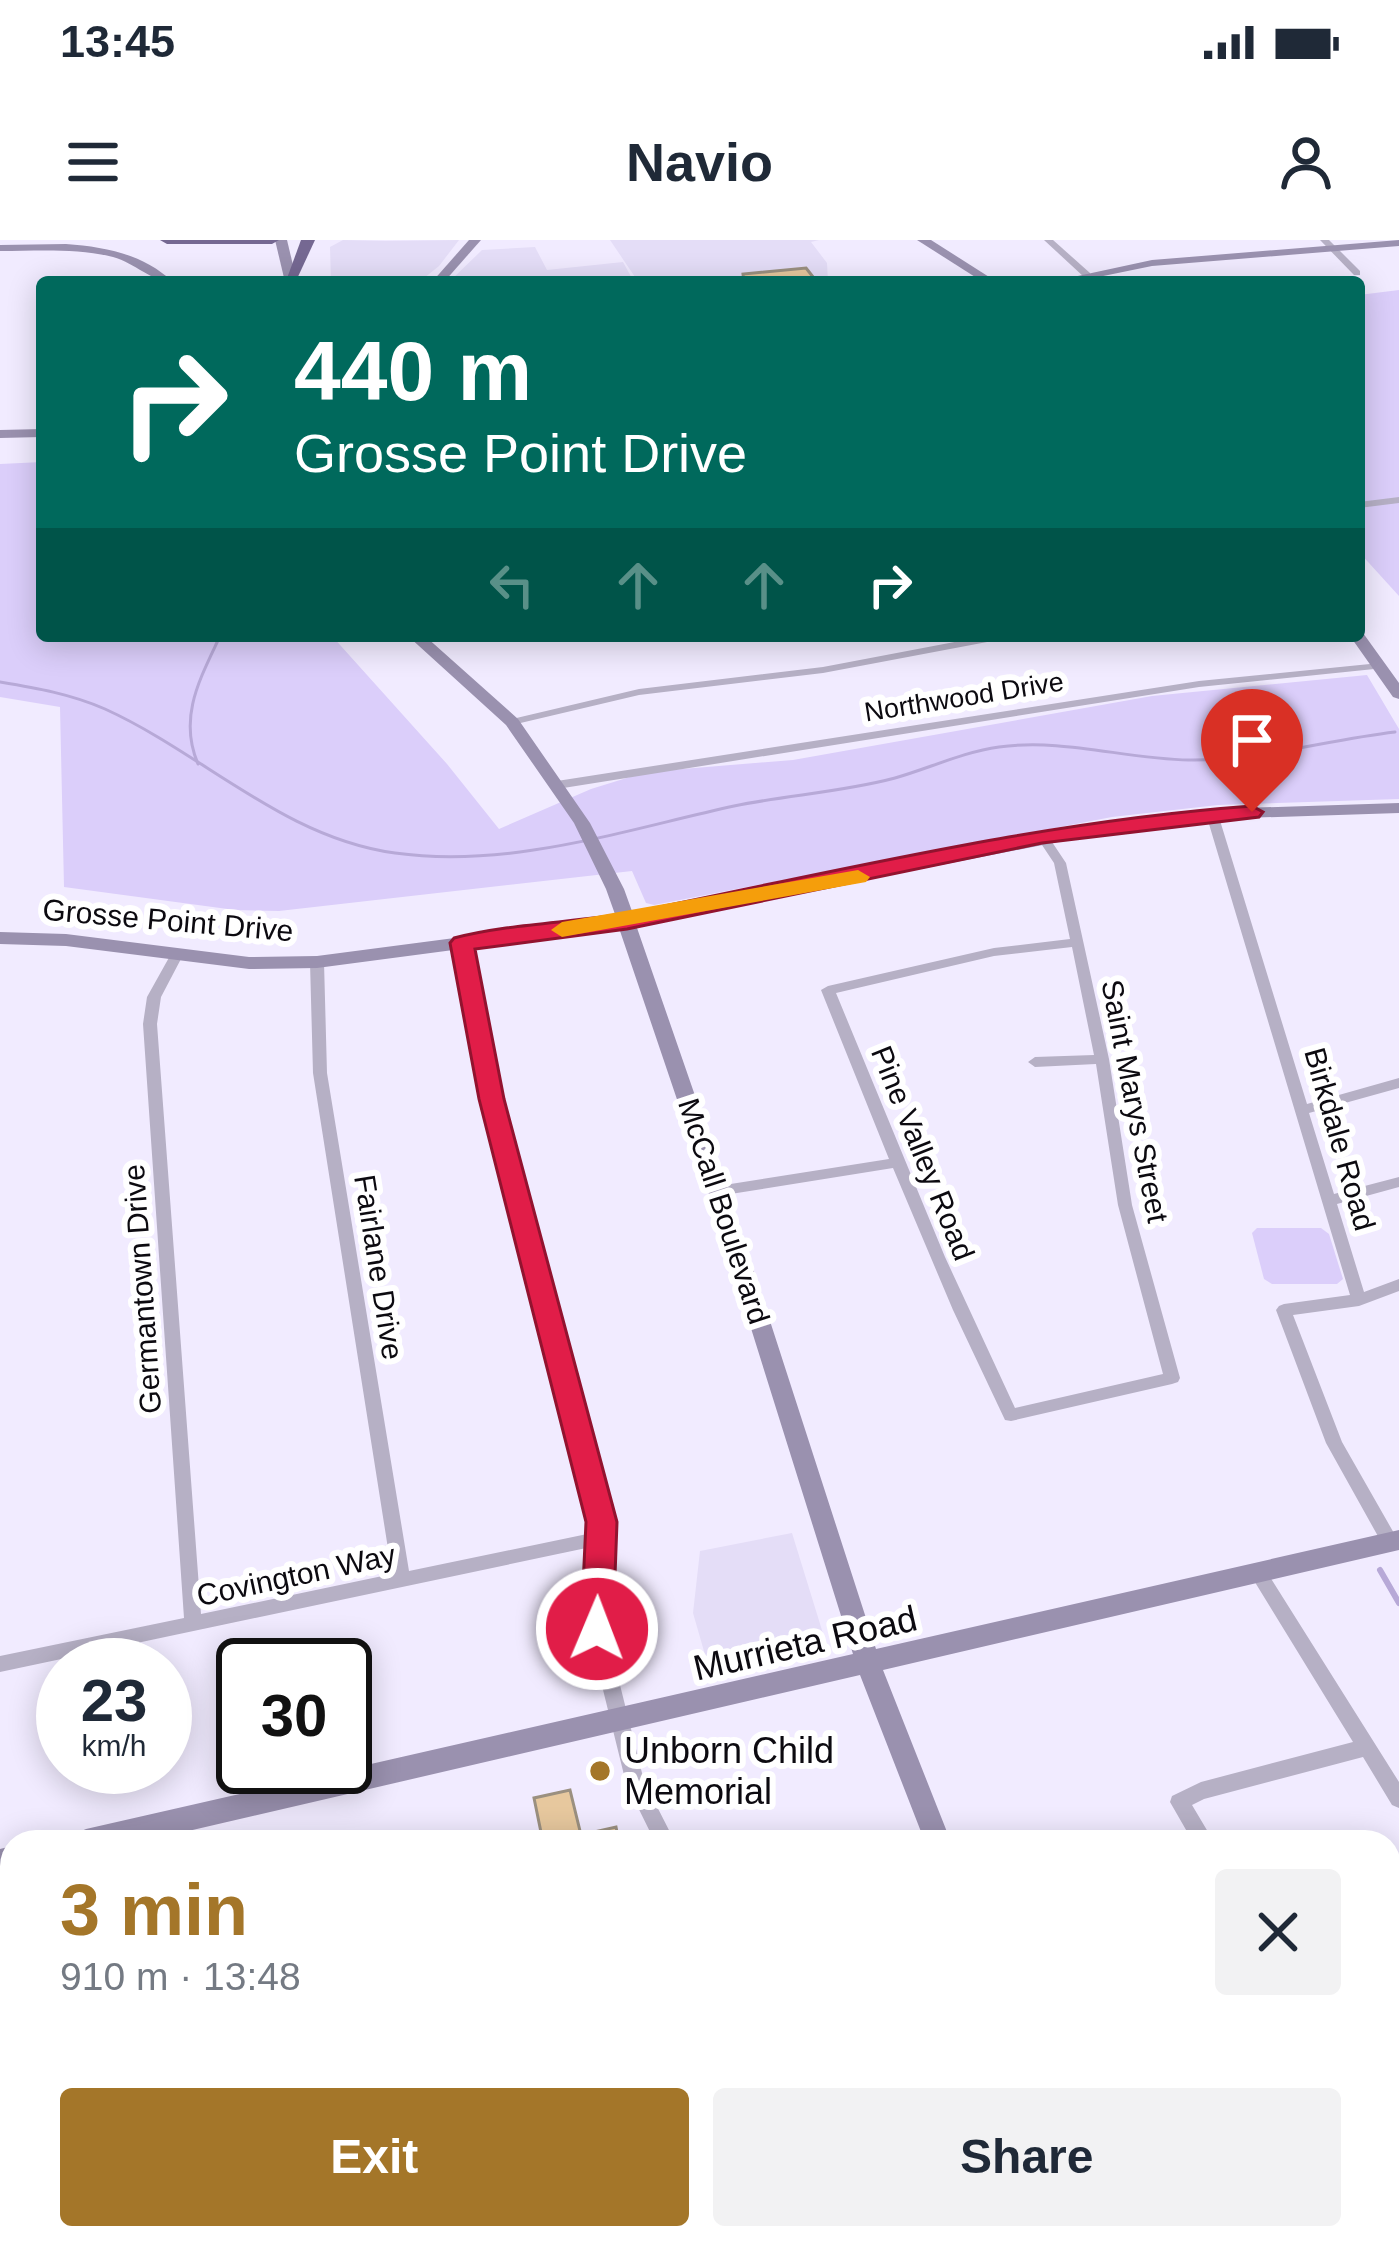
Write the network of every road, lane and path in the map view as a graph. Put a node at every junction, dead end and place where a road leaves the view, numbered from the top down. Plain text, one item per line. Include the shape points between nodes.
1 (166, 240) edge
2 (272, 240) edge
3 (281, 240) edge
4 (308, 240) edge
5 (475, 240) edge
6 (906, 240) edge
7 (923, 240) edge
8 (1048, 240) edge
9 (1399, 243) edge
10 (1328, 244) edge
11 (0, 248) edge
12 (1357, 273) dead end
13 (1087, 275) junction
14 (161, 276) edge
15 (290, 276) edge
16 (293, 276) edge
17 (443, 276) edge
18 (963, 276) edge
19 (981, 276) edge
20 (1083, 276) edge
21 (36, 433) edge
22 (0, 434) edge
23 (1399, 500) edge
24 (1365, 504) edge
25 (423, 642) edge
26 (971, 642) edge
27 (1362, 642) edge
28 (1380, 666) junction
29 (1399, 694) edge
30 (512, 722) junction
31 (557, 785) junction
32 (1399, 808) edge
33 (1212, 814) junction
34 (1042, 836) junction
35 (627, 921) junction
36 (0, 938) edge
37 (1078, 942) junction
38 (462, 943) junction
39 (176, 956) junction
40 (316, 962) junction
41 (1102, 1059) junction
42 (1035, 1062) dead end
43 (1399, 1083) edge
44 (1305, 1109) junction
45 (894, 1162) junction
46 (1399, 1182) edge
47 (718, 1191) junction
48 (1331, 1200) junction
49 (1399, 1285) edge
50 (1359, 1300) junction
51 (1172, 1378) joint
52 (602, 1538) junction
53 (1394, 1541) edge
54 (1259, 1574) junction
55 (402, 1580) junction
56 (193, 1624) junction
57 (0, 1664) edge
58 (869, 1665) junction
59 (620, 1722) junction
60 (1364, 1748) junction
61 (1399, 1799) edge
62 (139, 1830) edge
63 (659, 1830) edge
64 (933, 1830) edge
65 (1196, 1830) edge

1 - 2 highway
3 - 15 street
4 - 16 highway
5 - 17 street
6 - 18 street
7 - 19 street
8 - 13 street
9 - 10 street
10 - 12 street
10 - 13 street
11 - 14 street via 112,253
13 - 20 street
21 - 22 street
23 - 24 street
25 - 30 street, McCall Boulevard
26 - 30 street via 639,692
27 - 28 street
28 - 29 street
28 - 31 street, Northwood Drive via 1199,684
30 - 31 street, McCall Boulevard
31 - 35 street, McCall Boulevard
32 - 33 street, Grosse Point Drive
33 - 34 street, Grosse Point Drive
33 - 44 street, Birkdale Road
34 - 35 street, Grosse Point Drive
34 - 37 street, Saint Marys Street via 1060,863
35 - 38 street, Grosse Point Drive
35 - 47 street, McCall Boulevard
36 - 39 street, Grosse Point Drive
37 - 41 street, Saint Marys Street
37 - 45 street, Pine Valley Road via 994,952 828,990
38 - 40 street, Grosse Point Drive
38 - 52 street via 492,1099
39 - 40 street, Grosse Point Drive
39 - 56 street, Germantown Drive via 150,1024
40 - 55 street, Fairlane Drive via 320,1073
41 - 42 street
41 - 51 street, Saint Marys Street via 1125,1205
43 - 44 street
44 - 48 street, Birkdale Road
45 - 47 street
45 - 51 street, Pine Valley Road via 1011,1415
46 - 48 street
47 - 58 street, McCall Boulevard
48 - 50 street, Birkdale Road
49 - 50 street
50 - 53 street via 1284,1310 1334,1443
52 - 55 street, Covington Way
52 - 59 street via 597,1629
53 - 54 street, Murrieta Road
54 - 58 street, Murrieta Road
54 - 60 street
55 - 56 street, Covington Way
56 - 57 street, Covington Way
58 - 59 street, Murrieta Road
58 - 64 street, McCall Boulevard
59 - 62 street, Murrieta Road
59 - 63 street via 635,1783
60 - 61 street
60 - 65 street via 1179,1802

